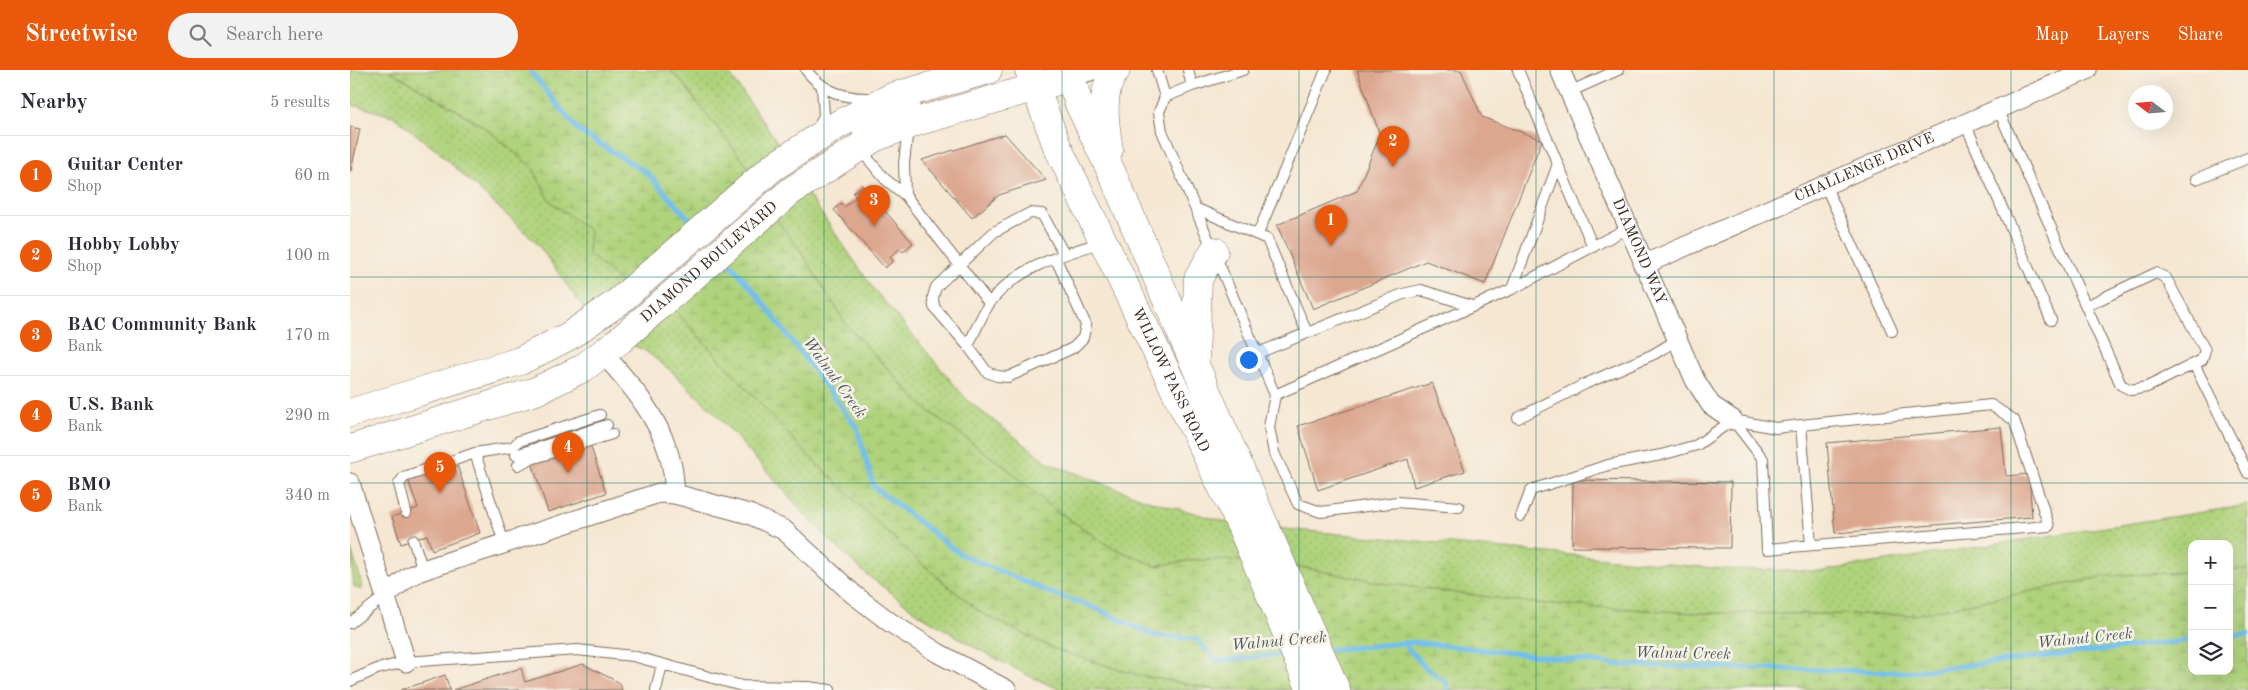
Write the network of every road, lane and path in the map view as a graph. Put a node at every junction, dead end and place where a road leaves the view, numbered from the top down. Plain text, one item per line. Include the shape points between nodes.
1 (806, 70) edge
2 (988, 70) edge
3 (1116, 70) edge
4 (1157, 70) edge
5 (1188, 70) edge
6 (1243, 70) edge
7 (1326, 70) edge
8 (1518, 70) edge
9 (1560, 70) edge
10 (1618, 70) edge
11 (2087, 70) edge
12 (1078, 72) edge
13 (952, 76) edge
14 (1033, 79) edge
15 (1192, 86) junction
16 (822, 87) junction
17 (1569, 92) junction
18 (902, 94) junction
19 (1165, 97) junction
20 (1998, 109) junction
21 (1965, 123) junction
22 (908, 125) junction
23 (814, 141) junction
24 (863, 145) junction
25 (2248, 158) edge
26 (1558, 164) junction
27 (1111, 171) junction
28 (2196, 179) dead end
29 (1825, 185) junction
30 (904, 195) junction
31 (1196, 208) junction
32 (1628, 228) junction
33 (1258, 234) junction
34 (1104, 242) junction
35 (1593, 247) junction
36 (1214, 251) junction
37 (1060, 256) junction
38 (959, 265) junction
39 (1643, 265) junction
40 (1512, 289) junction
41 (990, 304) junction
42 (1472, 306) junction
43 (2086, 306) junction
44 (2051, 320) dead end
45 (1892, 331) dead end
46 (1306, 333) junction
47 (1677, 340) junction
48 (968, 346) junction
49 (602, 353) junction
50 (1258, 353) junction
51 (1194, 364) junction
52 (2194, 364) junction
53 (1275, 395) junction
54 (350, 413) edge
55 (600, 416) dead end
56 (1518, 418) dead end
57 (1733, 420) junction
58 (1802, 425) junction
59 (610, 430) dead end
60 (350, 450) edge
61 (475, 453) junction
62 (516, 456) junction
63 (2248, 473) edge
64 (350, 483) edge
65 (675, 494) junction
66 (1459, 507) dead end
67 (406, 512) dead end
68 (1521, 516) dead end
69 (1252, 526) junction
70 (413, 540) dead end
71 (504, 543) junction
72 (1811, 545) junction
73 (424, 570) junction
74 (386, 596) junction
75 (350, 623) edge
76 (406, 662) junction
77 (662, 664) junction
78 (350, 681) edge
79 (656, 690) edge
80 (830, 690) edge
81 (1007, 690) edge
82 (1311, 690) edge
83 (1336, 690) edge

1 - 16 lane
2 - 13 main road, DIAMOND BOULEVARD
3 - 27 main road via 1110,77 1105,120
4 - 19 lane
5 - 15 lane
6 - 15 lane
7 - 33 lane
8 - 26 lane
9 - 17 street, DIAMOND WAY
10 - 17 lane
11 - 20 street, CHALLENGE DRIVE
12 - 14 main road, DIAMOND BOULEVARD
12 - 27 main road, WILLOW PASS ROAD via 1079,104
13 - 18 main road, DIAMOND BOULEVARD
14 - 22 main road, DIAMOND BOULEVARD
14 - 34 main road, WILLOW PASS ROAD via 1057,146
15 - 19 lane
16 - 18 lane via 856,99
16 - 23 lane via 824,115
17 - 32 street, DIAMOND WAY
18 - 23 main road, DIAMOND BOULEVARD via 839,124
18 - 24 street via 907,104 867,127
19 - 31 lane via 1159,112 1162,131
20 - 21 street, CHALLENGE DRIVE
20 - 43 lane
21 - 29 street, CHALLENGE DRIVE
21 - 44 lane
22 - 24 main road, DIAMOND BOULEVARD
22 - 30 lane
23 - 54 main road, DIAMOND BOULEVARD via 773,167 618,302 569,336 520,361
24 - 30 lane via 869,160
24 - 49 main road, DIAMOND BOULEVARD via 791,191
25 - 28 lane
26 - 35 lane
26 - 40 lane
27 - 51 main road, WILLOW PASS ROAD
29 - 39 street, CHALLENGE DRIVE
29 - 45 lane
30 - 38 lane
31 - 33 lane
31 - 36 lane
32 - 35 lane
32 - 39 street, DIAMOND WAY
33 - 46 lane via 1267,239
34 - 37 lane
34 - 69 main road, WILLOW PASS ROAD
35 - 40 lane
36 - 50 lane
36 - 51 main road via 1198,279
37 - 38 lane via 1042,214 1030,213 994,232
37 - 41 lane via 1016,277
37 - 48 lane via 1086,325 1083,338 1073,348 1008,377 987,372
38 - 41 lane
38 - 48 lane via 936,287 934,307
39 - 47 street, DIAMOND WAY
40 - 42 lane
41 - 48 lane
42 - 46 lane via 1422,290 1403,294
42 - 53 lane
43 - 52 lane via 2121,385 2130,390 2147,386
43 - 52 lane via 2156,273 2166,278 2205,350 2202,360
46 - 50 lane
47 - 56 lane
47 - 57 street, DIAMOND WAY via 1695,380 1711,405
49 - 60 main road, DIAMOND BOULEVARD via 583,368 536,391
49 - 65 street via 623,375 662,435 672,467
50 - 53 lane
51 - 69 main road, WILLOW PASS ROAD
52 - 63 lane
53 - 66 lane via 1269,427 1274,453 1298,504 1321,512 1397,502
55 - 62 lane via 519,441
57 - 58 lane via 1776,428
57 - 68 lane via 1697,445 1608,465 1531,490
57 - 72 lane via 1763,458 1767,549
58 - 72 lane
58 - 72 lane via 1991,405 2014,420 2049,526
59 - 62 lane via 528,460
61 - 62 lane
61 - 67 lane via 404,477 399,484
61 - 71 lane
64 - 74 street
65 - 71 street via 658,493
65 - 81 street via 749,514 784,530 840,583 891,623
69 - 82 main road, WILLOW PASS ROAD
69 - 83 main road, WILLOW PASS ROAD
70 - 73 lane
71 - 73 street
73 - 74 street via 408,577
74 - 75 lane
74 - 76 street
76 - 77 lane via 577,650 633,656
76 - 78 lane via 377,669
77 - 79 lane
77 - 80 lane via 742,686

